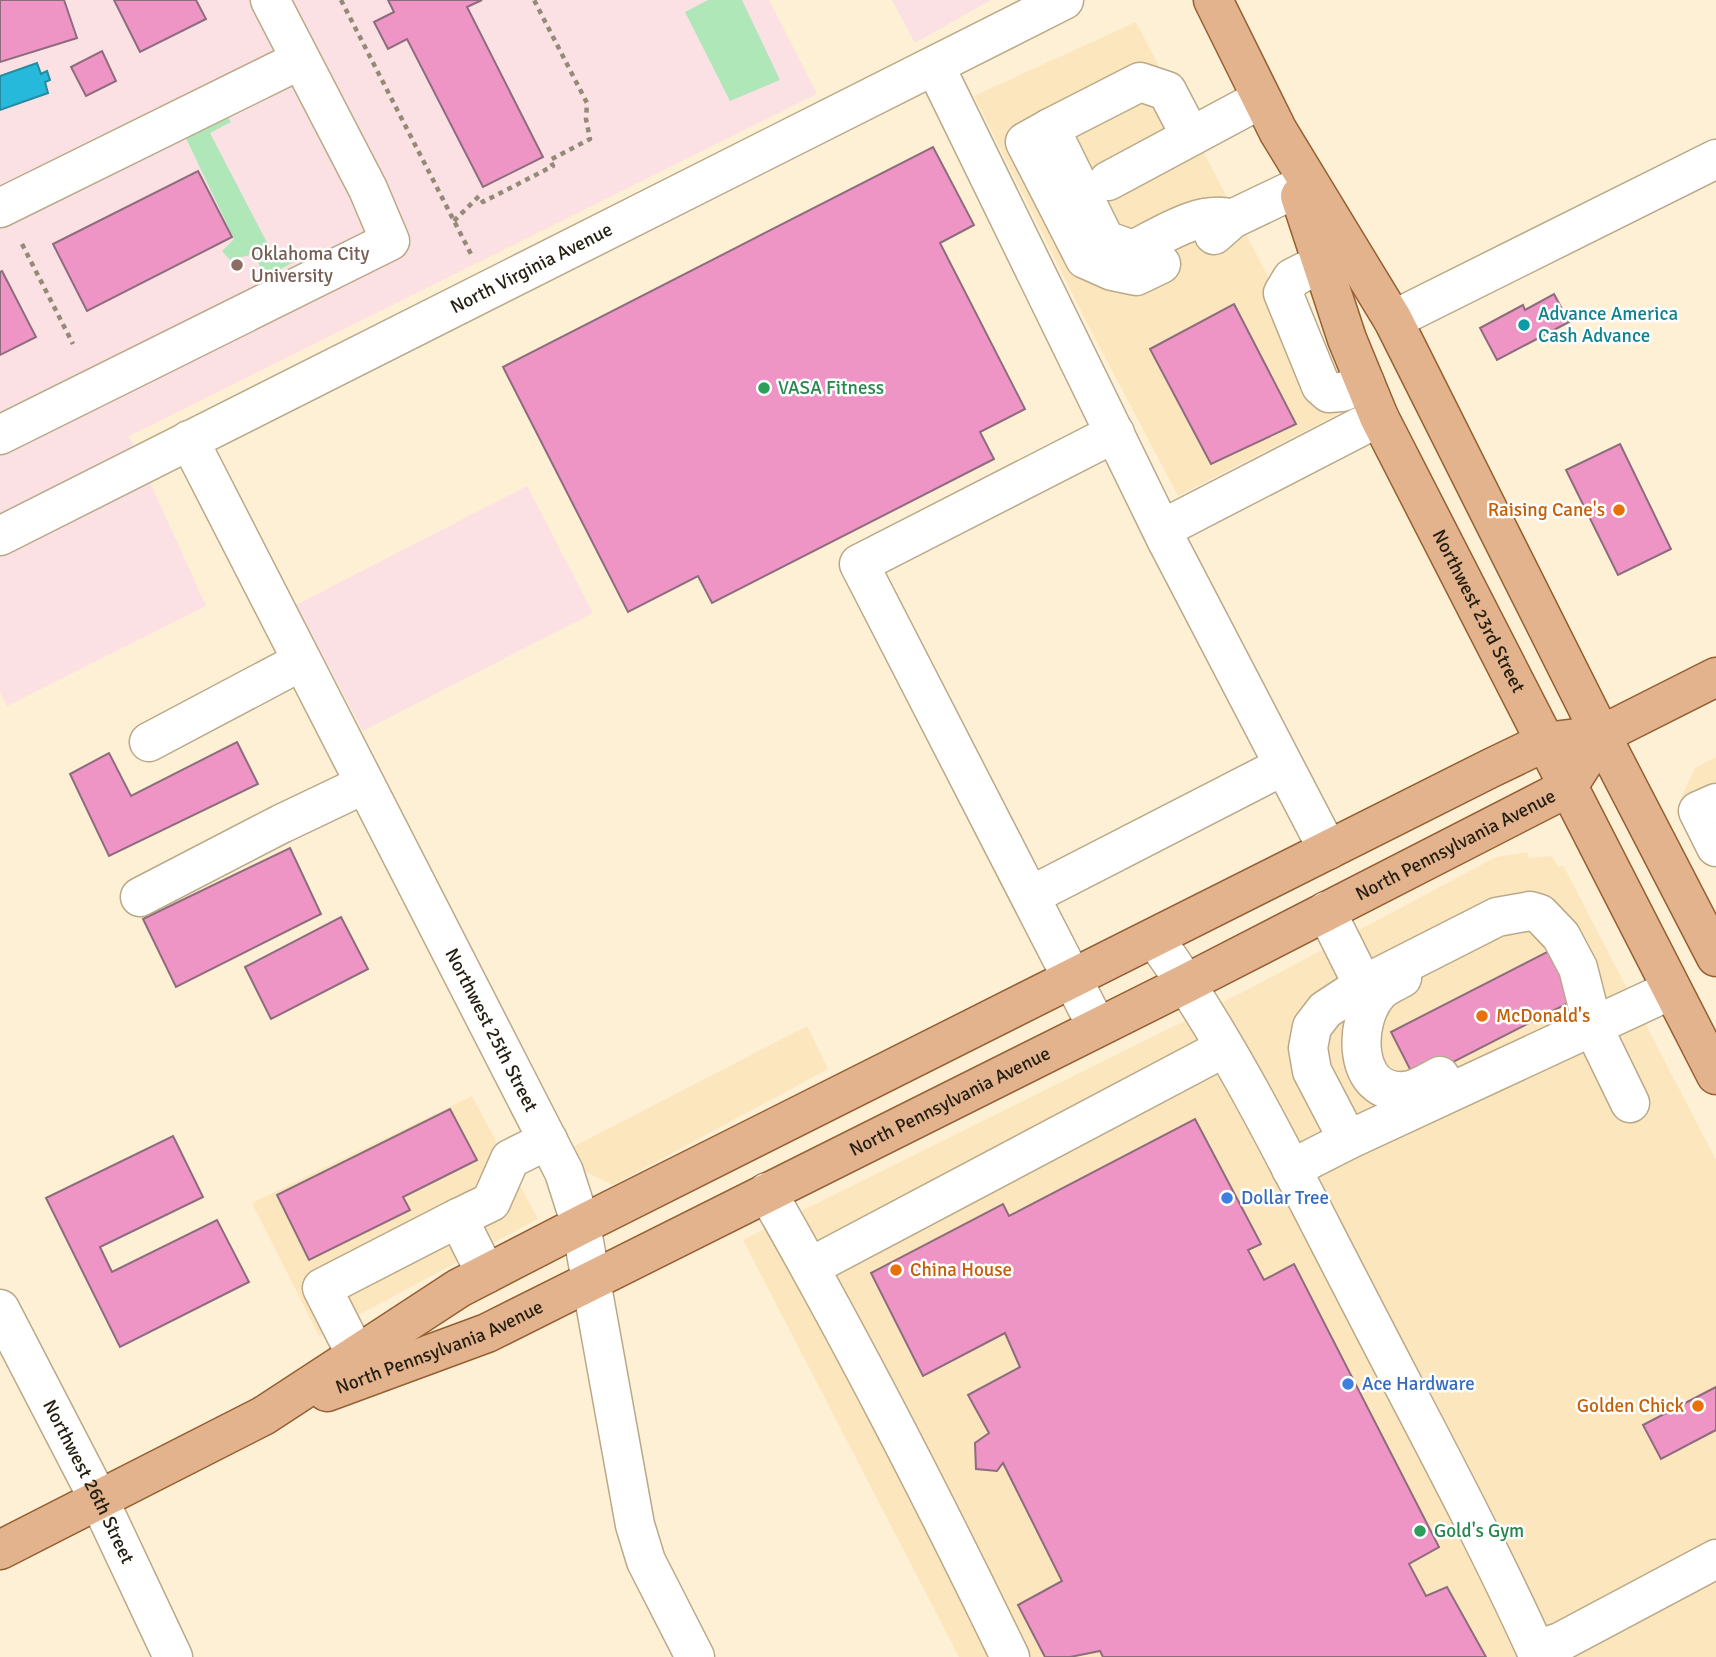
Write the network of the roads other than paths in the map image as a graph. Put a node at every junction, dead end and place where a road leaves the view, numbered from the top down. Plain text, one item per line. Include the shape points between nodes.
1 (270, 0) edge
2 (1064, 0) edge
3 (1213, 0) edge
4 (300, 60) junction
5 (934, 66) junction
6 (1269, 115) junction
7 (1190, 135) junction
8 (1716, 159) edge
9 (1108, 181) dead end
10 (1297, 188) junction
11 (0, 208) edge
12 (1393, 320) junction
13 (1428, 390) junction
14 (1372, 400) junction
15 (1115, 433) junction
16 (0, 435) edge
17 (189, 440) junction
18 (0, 536) edge
19 (1166, 539) junction
20 (302, 661) junction
21 (1716, 677) edge
22 (1601, 735) junction
23 (149, 742) dead end
24 (1545, 742) junction
25 (1283, 766) junction
26 (365, 784) junction
27 (1567, 788) junction
28 (1716, 803) edge
29 (1716, 847) edge
30 (1328, 850) junction
31 (1030, 896) junction
32 (140, 897) dead end
33 (1326, 911) junction
34 (1155, 939) junction
35 (1713, 945) edge
36 (1072, 979) junction
37 (1187, 983) junction
38 (1372, 988) junction
39 (1671, 990) junction
40 (1592, 1022) junction
41 (1097, 1027) junction
42 (944, 1044) junction
43 (1224, 1048) junction
44 (1716, 1075) edge
45 (968, 1092) junction
46 (1630, 1103) dead end
47 (786, 1124) junction
48 (548, 1140) junction
49 (1348, 1140) junction
50 (1291, 1169) junction
51 (810, 1170) junction
52 (767, 1192) junction
53 (458, 1218) junction
54 (582, 1225) junction
55 (810, 1267) junction
56 (486, 1274) junction
57 (590, 1281) junction
58 (0, 1309) edge
59 (356, 1355) junction
60 (263, 1416) junction
61 (99, 1500) junction
62 (0, 1550) edge
63 (1716, 1559) edge
64 (1537, 1654) edge
65 (173, 1657) edge
66 (695, 1657) edge
67 (1010, 1657) edge

1 - 4 street
2 - 5 street, North Virginia Avenue
3 - 6 main road, Northwest 23rd Street
4 - 11 street
4 - 16 street via 390,241
5 - 15 street
5 - 17 street, North Virginia Avenue
6 - 7 street
6 - 10 main road, Northwest 23rd Street
6 - 12 main road, Northwest 23rd Street
7 - 9 street
7 - 10 street via 1167,91 1140,82 1050,128 1105,240 1133,250 1199,219 1212,215 1232,219
8 - 12 street
10 - 14 main road, Northwest 23rd Street
12 - 13 main road, Northwest 23rd Street
13 - 14 main road
13 - 22 main road, Northwest 23rd Street
14 - 19 street via 1168,526
14 - 24 main road, Northwest 23rd Street
15 - 19 street
15 - 31 street via 859,564
17 - 18 street, North Virginia Avenue
17 - 20 street, Northwest 25th Street
19 - 25 street
20 - 23 street
20 - 26 street, Northwest 25th Street
21 - 22 main road, North Pennsylvania Avenue
22 - 24 main road, North Pennsylvania Avenue
22 - 27 main road, North Pennsylvania Avenue
22 - 35 main road, Northwest 23rd Street
24 - 27 main road, Northwest 23rd Street
24 - 30 main road, North Pennsylvania Avenue
25 - 30 street
25 - 31 street
26 - 32 street
26 - 48 street, Northwest 25th Street
27 - 33 main road, North Pennsylvania Avenue
27 - 39 main road, Northwest 23rd Street
28 - 29 street via 1698,811
30 - 34 main road, North Pennsylvania Avenue
31 - 36 street
33 - 37 main road, North Pennsylvania Avenue
33 - 38 street
34 - 36 main road, North Pennsylvania Avenue
34 - 37 street
36 - 41 street
36 - 42 main road, North Pennsylvania Avenue
37 - 41 main road, North Pennsylvania Avenue
37 - 43 street
38 - 40 street via 1497,917 1530,911 1541,914 1561,936 1578,968
38 - 40 street via 1361,1049 1375,1081 1391,1091 1409,1091 1536,1029
38 - 49 street via 1325,1010 1312,1027 1308,1048 1312,1071
39 - 40 street
39 - 44 main road, Northwest 23rd Street
40 - 46 street
40 - 49 street
41 - 45 main road, North Pennsylvania Avenue
42 - 45 main road
42 - 47 main road, North Pennsylvania Avenue
43 - 50 street
43 - 55 street
45 - 51 main road, North Pennsylvania Avenue
47 - 51 main road
47 - 54 main road, North Pennsylvania Avenue
48 - 53 street via 510,1159 491,1202
48 - 54 street, Northwest 25th Street
49 - 50 street
50 - 64 street via 1495,1561
51 - 52 main road, North Pennsylvania Avenue
52 - 55 street
52 - 57 main road, North Pennsylvania Avenue
53 - 56 street
53 - 59 street via 322,1287
54 - 56 main road, North Pennsylvania Avenue
54 - 57 street, Northwest 25th Street
55 - 67 street
56 - 59 main road, North Pennsylvania Avenue
57 - 60 main road, North Pennsylvania Avenue via 487,1333
57 - 66 street, Northwest 25th Street via 635,1525 646,1561
58 - 61 street, Northwest 26th Street
59 - 60 main road, North Pennsylvania Avenue
60 - 61 main road, North Pennsylvania Avenue
61 - 62 main road, North Pennsylvania Avenue
61 - 65 street, Northwest 26th Street
63 - 64 street

